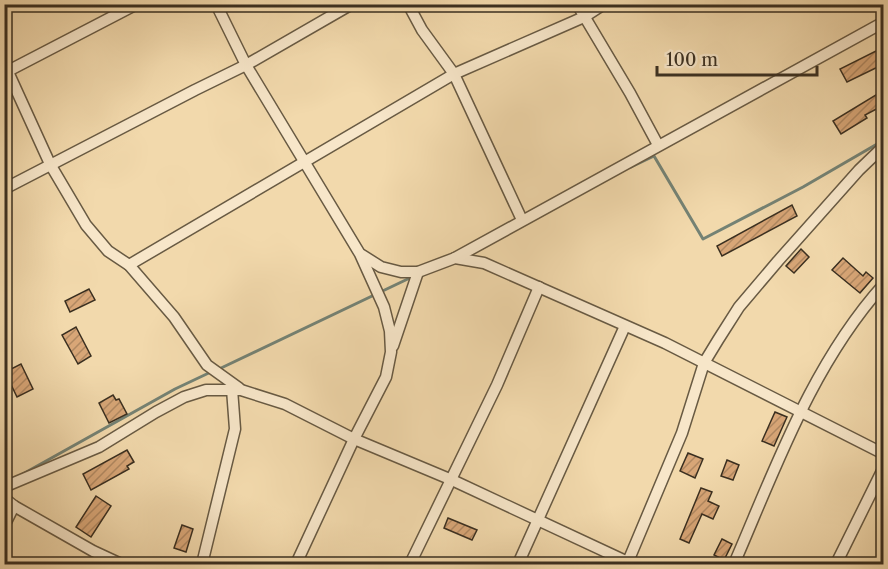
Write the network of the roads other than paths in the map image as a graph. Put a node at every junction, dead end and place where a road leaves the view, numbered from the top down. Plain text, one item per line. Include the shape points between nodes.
1 (137, 4) edge
2 (216, 4) edge
3 (352, 4) edge
4 (408, 4) edge
5 (577, 4) edge
6 (604, 4) edge
7 (584, 17) junction
8 (884, 22) edge
9 (246, 65) junction
10 (7, 67) edge
11 (454, 74) junction
12 (658, 145) junction
13 (884, 146) edge
14 (304, 162) junction
15 (50, 164) junction
16 (4, 189) edge
17 (522, 220) junction
18 (360, 254) junction
19 (455, 258) junction
20 (129, 264) junction
21 (418, 272) junction
22 (884, 284) edge
23 (539, 287) junction
24 (625, 326) junction
25 (391, 352) junction
26 (704, 363) junction
27 (236, 390) junction
28 (800, 412) junction
29 (354, 439) junction
30 (884, 454) edge
31 (884, 467) edge
32 (452, 480) junction
33 (4, 487) edge
34 (4, 498) edge
35 (14, 506) junction
36 (538, 522) junction
37 (4, 526) edge
38 (121, 564) edge
39 (202, 564) edge
40 (296, 564) edge
41 (410, 564) edge
42 (518, 564) edge
43 (629, 564) edge
44 (734, 564) edge
45 (836, 564) edge

1 - 10 street
2 - 9 street
3 - 9 street
4 - 11 street
5 - 7 street
6 - 7 street
7 - 11 street
7 - 12 street
8 - 12 street
9 - 14 street
9 - 15 street
10 - 15 street
11 - 14 street
11 - 17 street
12 - 17 street
13 - 26 street via 740,307
14 - 18 street
14 - 20 street
15 - 16 street
15 - 20 street via 86,225 108,251
17 - 19 street
18 - 21 street via 381,267
18 - 25 street via 384,307
19 - 21 street
19 - 23 street via 484,263
20 - 27 street via 174,317 207,365
21 - 25 street
22 - 28 street via 831,353
23 - 24 street
23 - 32 street
24 - 26 street
24 - 36 street
25 - 29 street via 386,377
26 - 28 street
26 - 43 street via 682,433
27 - 29 street via 285,404
27 - 33 street via 206,390 184,398 99,447
27 - 39 street via 235,429
28 - 30 street
28 - 44 street
29 - 32 street
29 - 40 street
31 - 45 street
32 - 36 street
32 - 41 street
34 - 35 street
35 - 37 street
35 - 38 street
36 - 42 street
36 - 43 street

